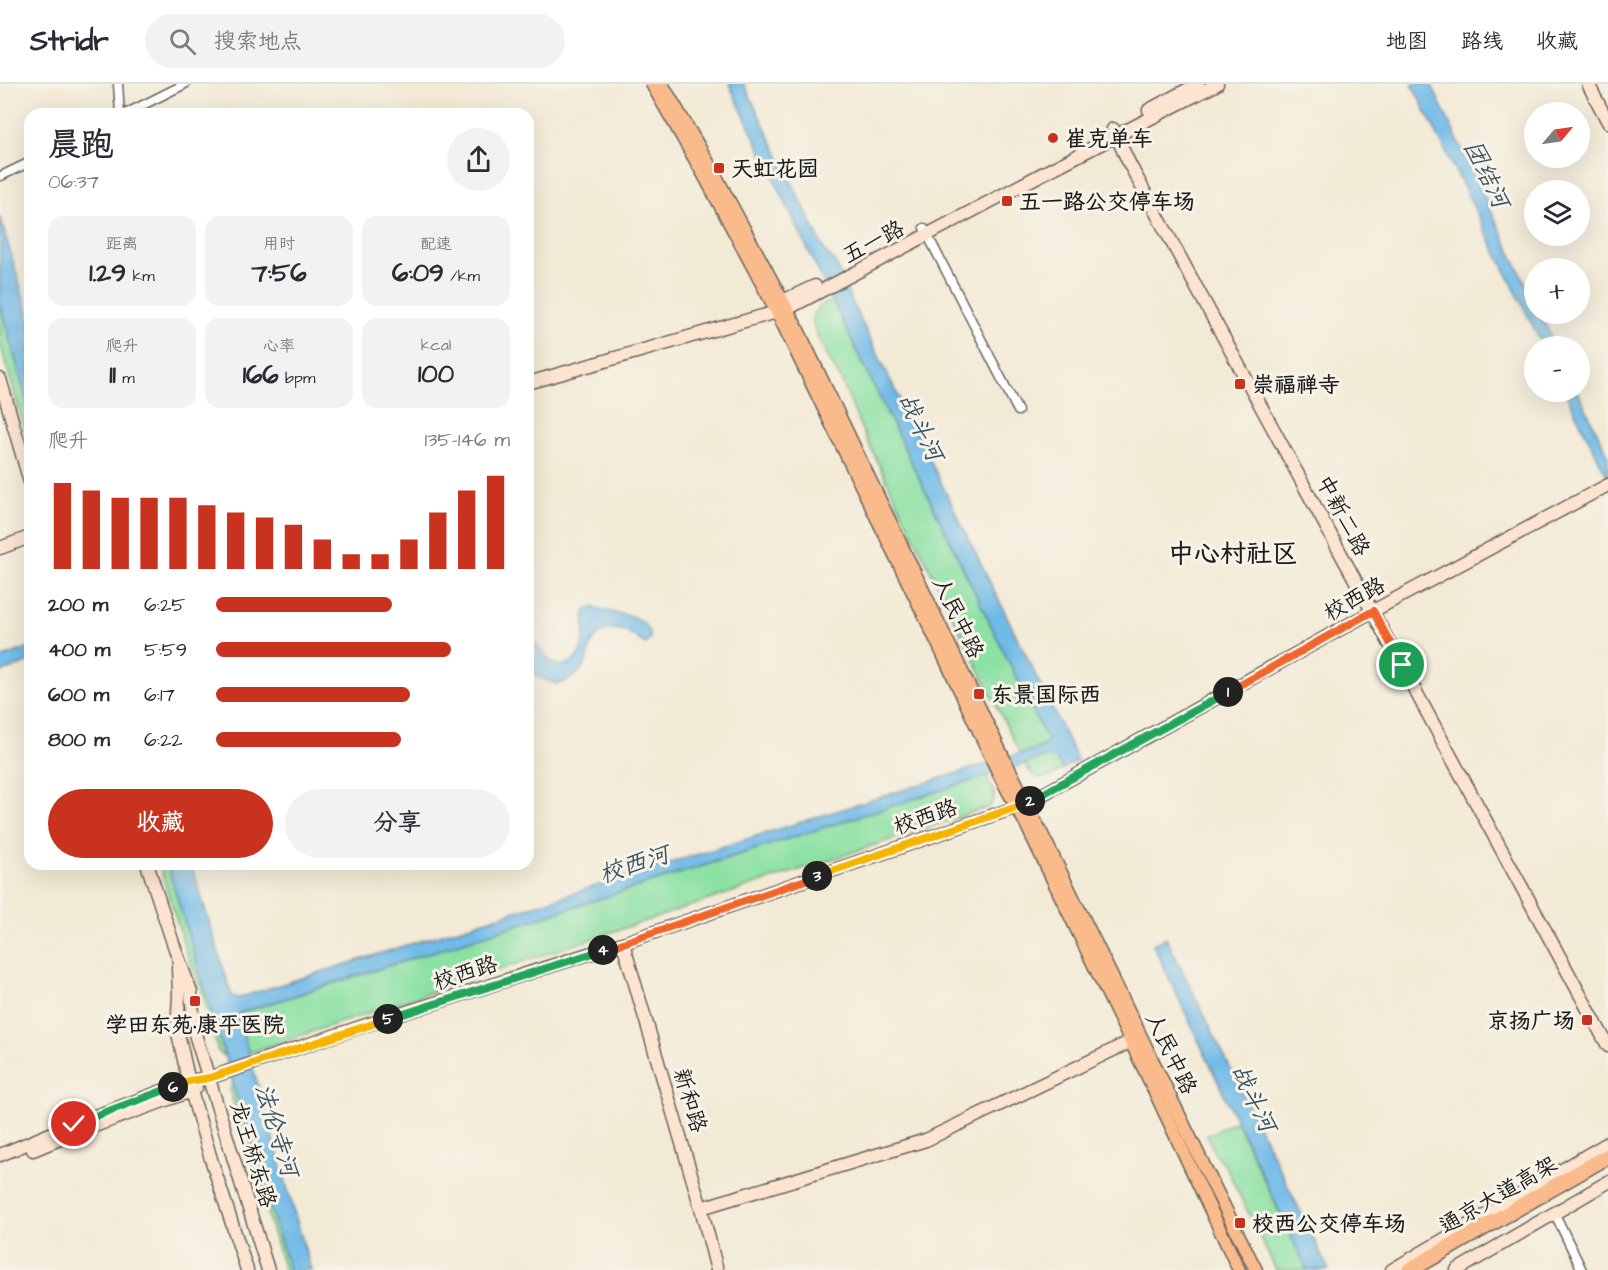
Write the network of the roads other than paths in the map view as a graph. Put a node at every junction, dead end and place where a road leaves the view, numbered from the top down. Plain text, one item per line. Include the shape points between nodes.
1 (118, 84) edge
2 (185, 84) edge
3 (652, 84) edge
4 (662, 84) edge
5 (1198, 84) edge
6 (1217, 84) edge
7 (1588, 84) edge
8 (120, 108) edge
9 (137, 108) edge
10 (1608, 122) edge
11 (1115, 133) junction
12 (24, 165) edge
13 (1, 176) edge
14 (924, 228) junction
15 (843, 276) junction
16 (780, 307) junction
17 (534, 375) edge
18 (0, 379) edge
19 (534, 381) edge
20 (1018, 411) dead end
21 (24, 461) edge
22 (1608, 485) edge
23 (24, 531) edge
24 (0, 539) edge
25 (24, 539) edge
26 (0, 548) edge
27 (1373, 611) junction
28 (1022, 805) junction
29 (149, 870) edge
30 (623, 943) junction
31 (174, 945) junction
32 (1135, 1039) junction
33 (1608, 1046) edge
34 (209, 1078) junction
35 (190, 1086) junction
36 (1608, 1143) edge
37 (0, 1155) edge
38 (1608, 1156) edge
39 (0, 1164) edge
40 (1608, 1168) edge
41 (1608, 1182) edge
42 (701, 1208) junction
43 (1555, 1214) junction
44 (247, 1270) edge
45 (268, 1270) edge
46 (717, 1270) edge
47 (1239, 1270) edge
48 (1256, 1270) edge
49 (1392, 1270) edge
50 (1410, 1270) edge
51 (1430, 1270) edge
52 (1457, 1270) edge
53 (1582, 1270) edge

1 - 8 street
2 - 9 street
3 - 16 main road, 人民中路
4 - 16 main road, 人民中路 via 713,171
5 - 11 street, 五一路
6 - 11 street, 五一路
7 - 10 street
11 - 14 street, 五一路
11 - 15 street, 五一路
11 - 27 street, 中新二路
12 - 13 street
14 - 15 street, 五一路
14 - 20 street
15 - 16 street, 五一路
16 - 17 street, 五一路
16 - 19 street, 五一路
16 - 28 main road, 人民中路
18 - 21 street
22 - 27 street, 校西路
23 - 24 street
25 - 26 street
27 - 28 street, 校西路
27 - 33 street, 中新二路
28 - 30 street, 校西路
28 - 32 main road, 人民中路
29 - 31 street, 龙王桥东路
30 - 34 street, 校西路
30 - 42 street, 新和路
31 - 34 street, 龙王桥东路 via 191,992 195,1034
31 - 35 street, 龙王桥东路 via 180,974 177,1029
32 - 42 street via 927,1140
32 - 47 main road, 人民中路
32 - 48 main road, 人民中路
34 - 35 street, 校西路
34 - 45 street, 龙王桥东路
35 - 37 street, 校西路 via 65,1128
35 - 39 street, 校西路
35 - 44 street, 龙王桥东路
36 - 49 street
38 - 50 highway, 通京大道高架
40 - 51 highway, 通京大道高架
41 - 43 street
42 - 46 street, 新和路
43 - 52 street
43 - 53 street

